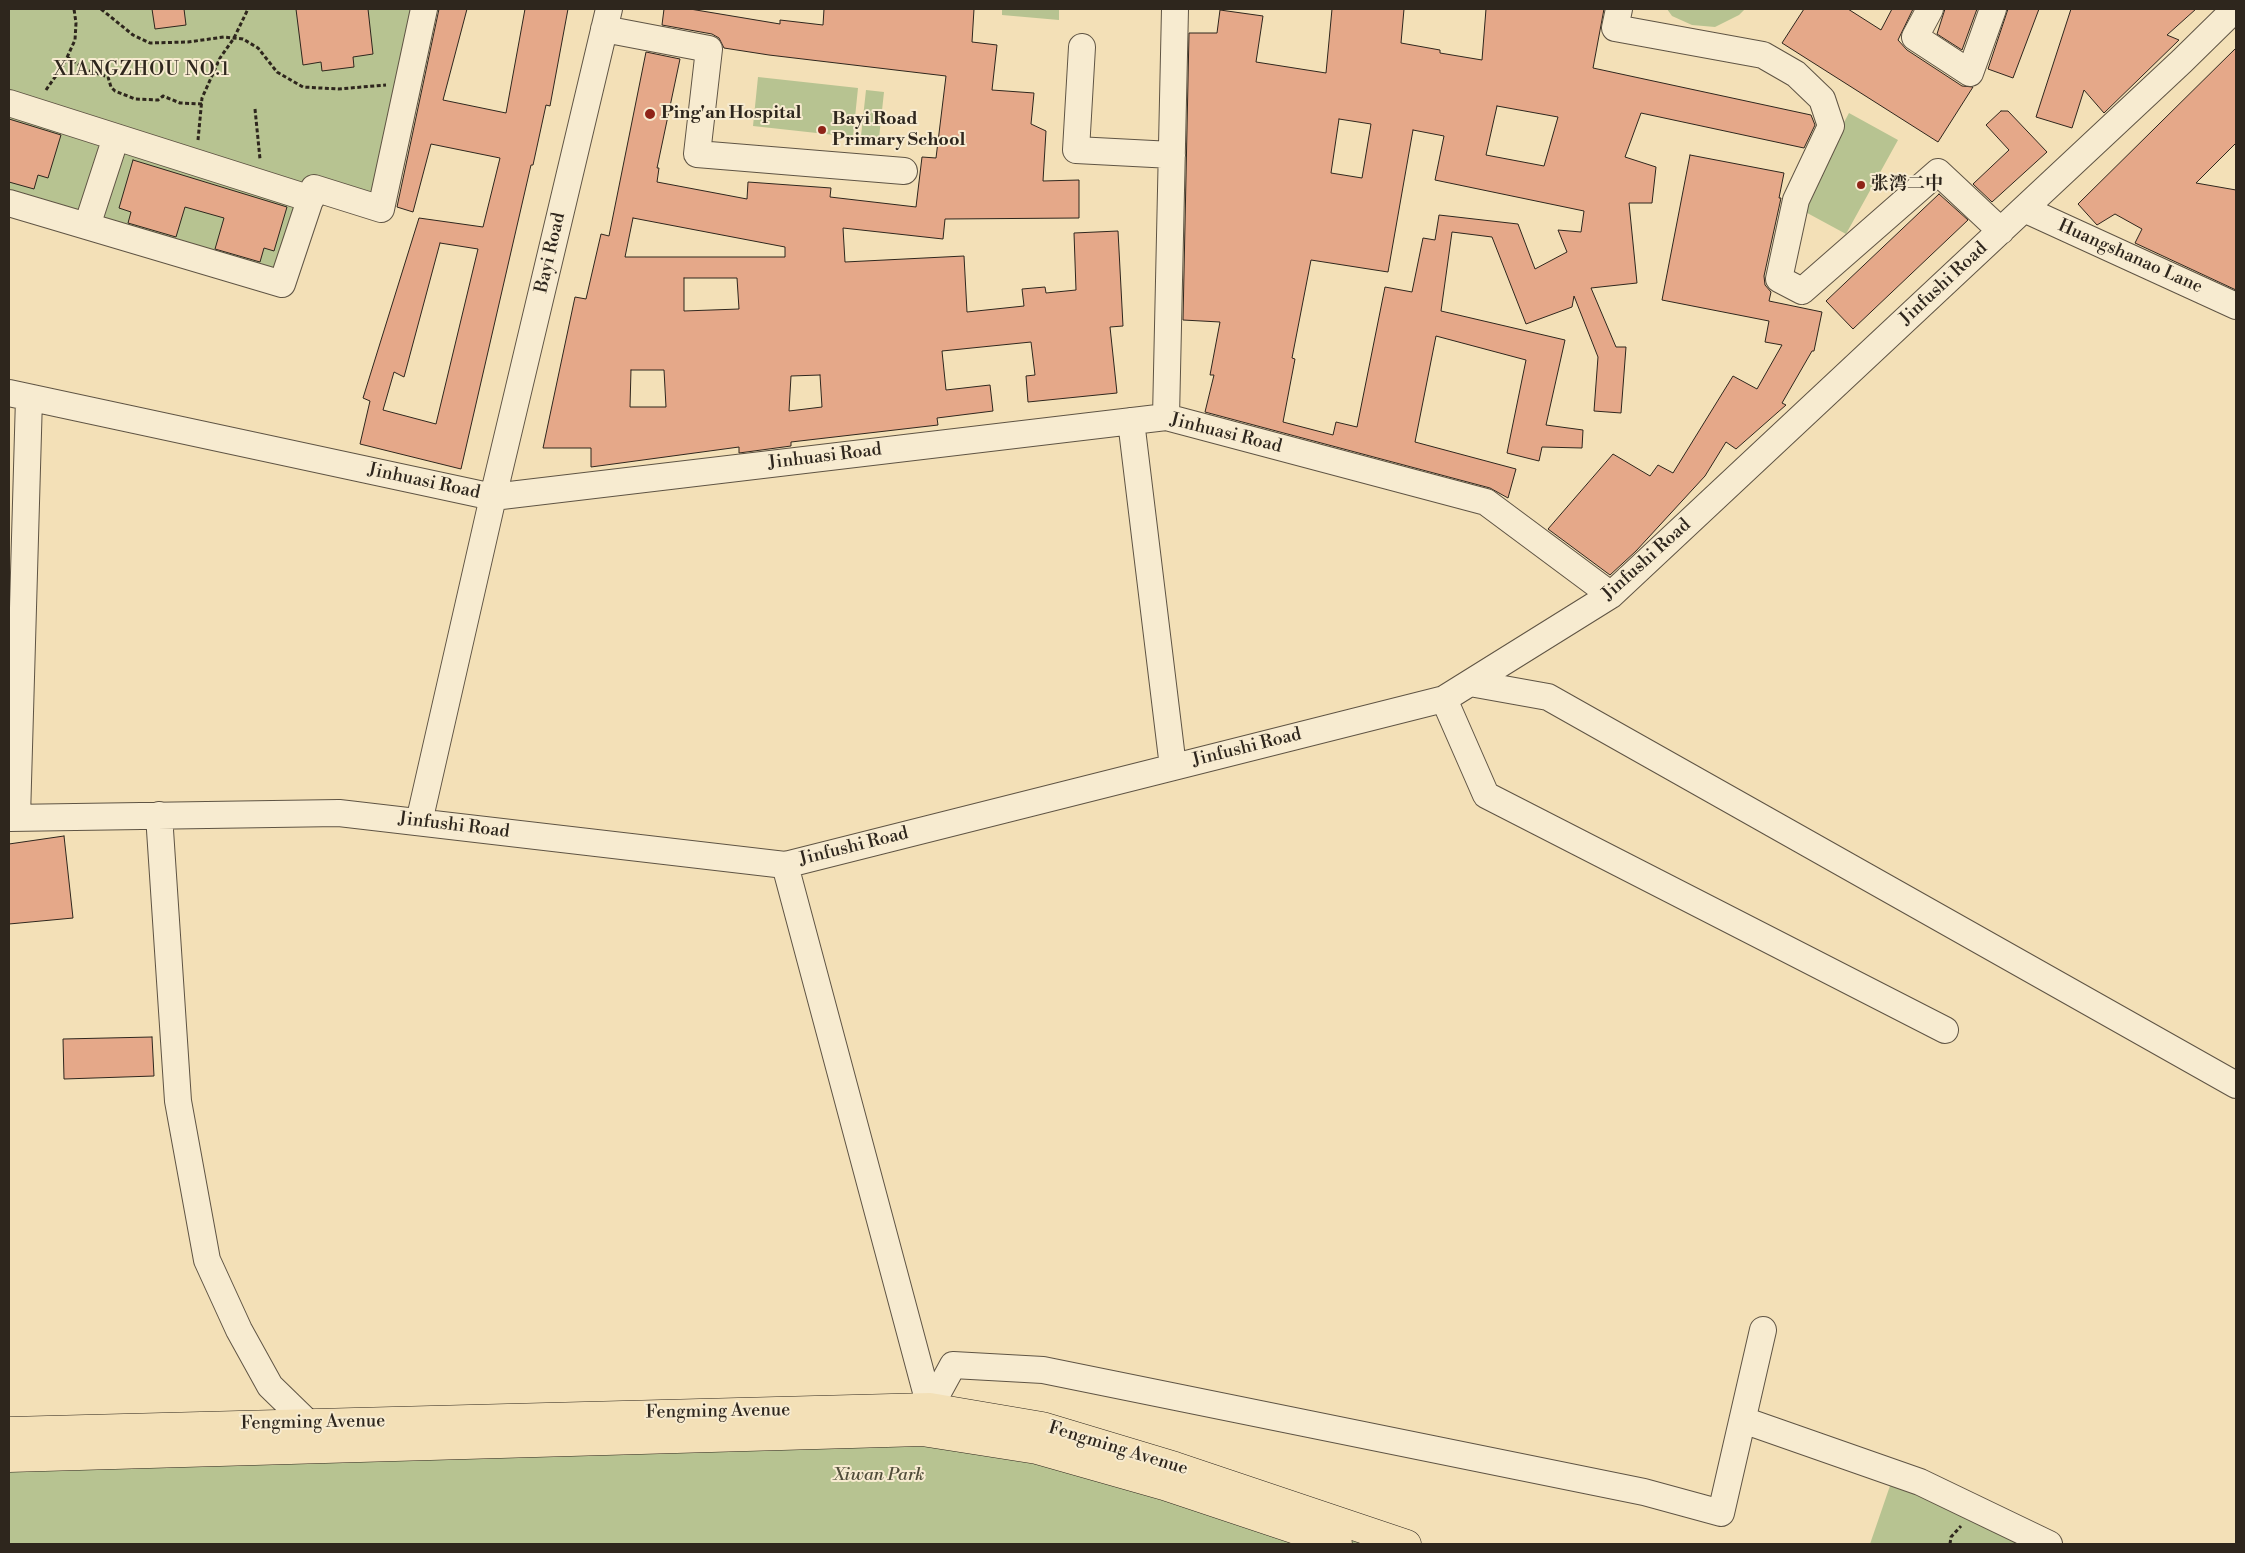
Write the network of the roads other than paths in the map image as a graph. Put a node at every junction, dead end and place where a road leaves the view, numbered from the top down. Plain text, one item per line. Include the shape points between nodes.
1 (424, 9) edge
2 (1176, 9) edge
3 (1619, 9) edge
4 (1930, 9) edge
5 (1993, 9) edge
6 (2235, 9) edge
7 (606, 19) edge
8 (1082, 47) dead end
9 (19, 106) edge
10 (116, 137) junction
11 (1172, 155) junction
12 (904, 171) dead end
13 (311, 199) junction
14 (9, 203) edge
15 (2024, 209) junction
16 (87, 226) junction
17 (2001, 231) junction
18 (2236, 306) edge
19 (19, 396) edge
20 (1166, 417) junction
21 (1131, 421) junction
22 (492, 497) junction
23 (1611, 595) junction
24 (1470, 683) junction
25 (1444, 699) junction
26 (1173, 767) junction
27 (159, 815) junction
28 (13, 817) edge
29 (419, 822) junction
30 (785, 865) junction
31 (1945, 1030) dead end
32 (2236, 1085) edge
33 (1763, 1330) dead end
34 (930, 1407) junction
35 (1742, 1420) junction
36 (308, 1423) junction
37 (9, 1431) edge
38 (9, 1458) edge
39 (1338, 1544) edge
40 (1407, 1544) edge
41 (2049, 1544) edge

1 - 13 street via 381,209 314,188
2 - 11 street
3 - 17 street via 1615,28 1762,55 1796,74 1822,100 1831,126 1796,200 1780,279 1802,291 1938,172
4 - 5 street via 1915,37 1970,73
6 - 15 street, Jinfushi Road
7 - 12 street via 709,49 698,154
7 - 22 street, Bayi Road
8 - 11 street via 1076,150
9 - 10 street
10 - 13 street
10 - 16 street
11 - 20 street
13 - 16 street via 282,284
14 - 16 street
15 - 17 street, Jinfushi Road
15 - 18 street, Huangshanao Lane
17 - 23 street, Jinfushi Road
19 - 22 street, Jinhuasi Road
19 - 28 street
20 - 21 street, Jinhuasi Road
20 - 23 street, Jinhuasi Road via 1486,502
21 - 22 street, Jinhuasi Road
21 - 26 street
22 - 29 street, Bayi Road
23 - 24 street, Jinfushi Road
24 - 25 street, Jinfushi Road
24 - 32 street via 1548,697
25 - 26 street, Jinfushi Road
25 - 31 street via 1486,795
26 - 30 street, Jinfushi Road
27 - 28 street, Jinfushi Road
27 - 29 street, Jinfushi Road via 339,813
27 - 36 street via 178,1101 207,1260 239,1330 270,1386
29 - 30 street, Jinfushi Road
30 - 34 street
33 - 35 street
34 - 35 street via 953,1365 1043,1370 1644,1492 1721,1513
34 - 36 main road, Fengming Avenue
34 - 40 main road, Fengming Avenue via 1042,1426 1175,1466
35 - 41 street via 1920,1482
36 - 37 main road, Fengming Avenue
38 - 39 main road, Fengming Avenue via 922,1432 1036,1450 1164,1486

